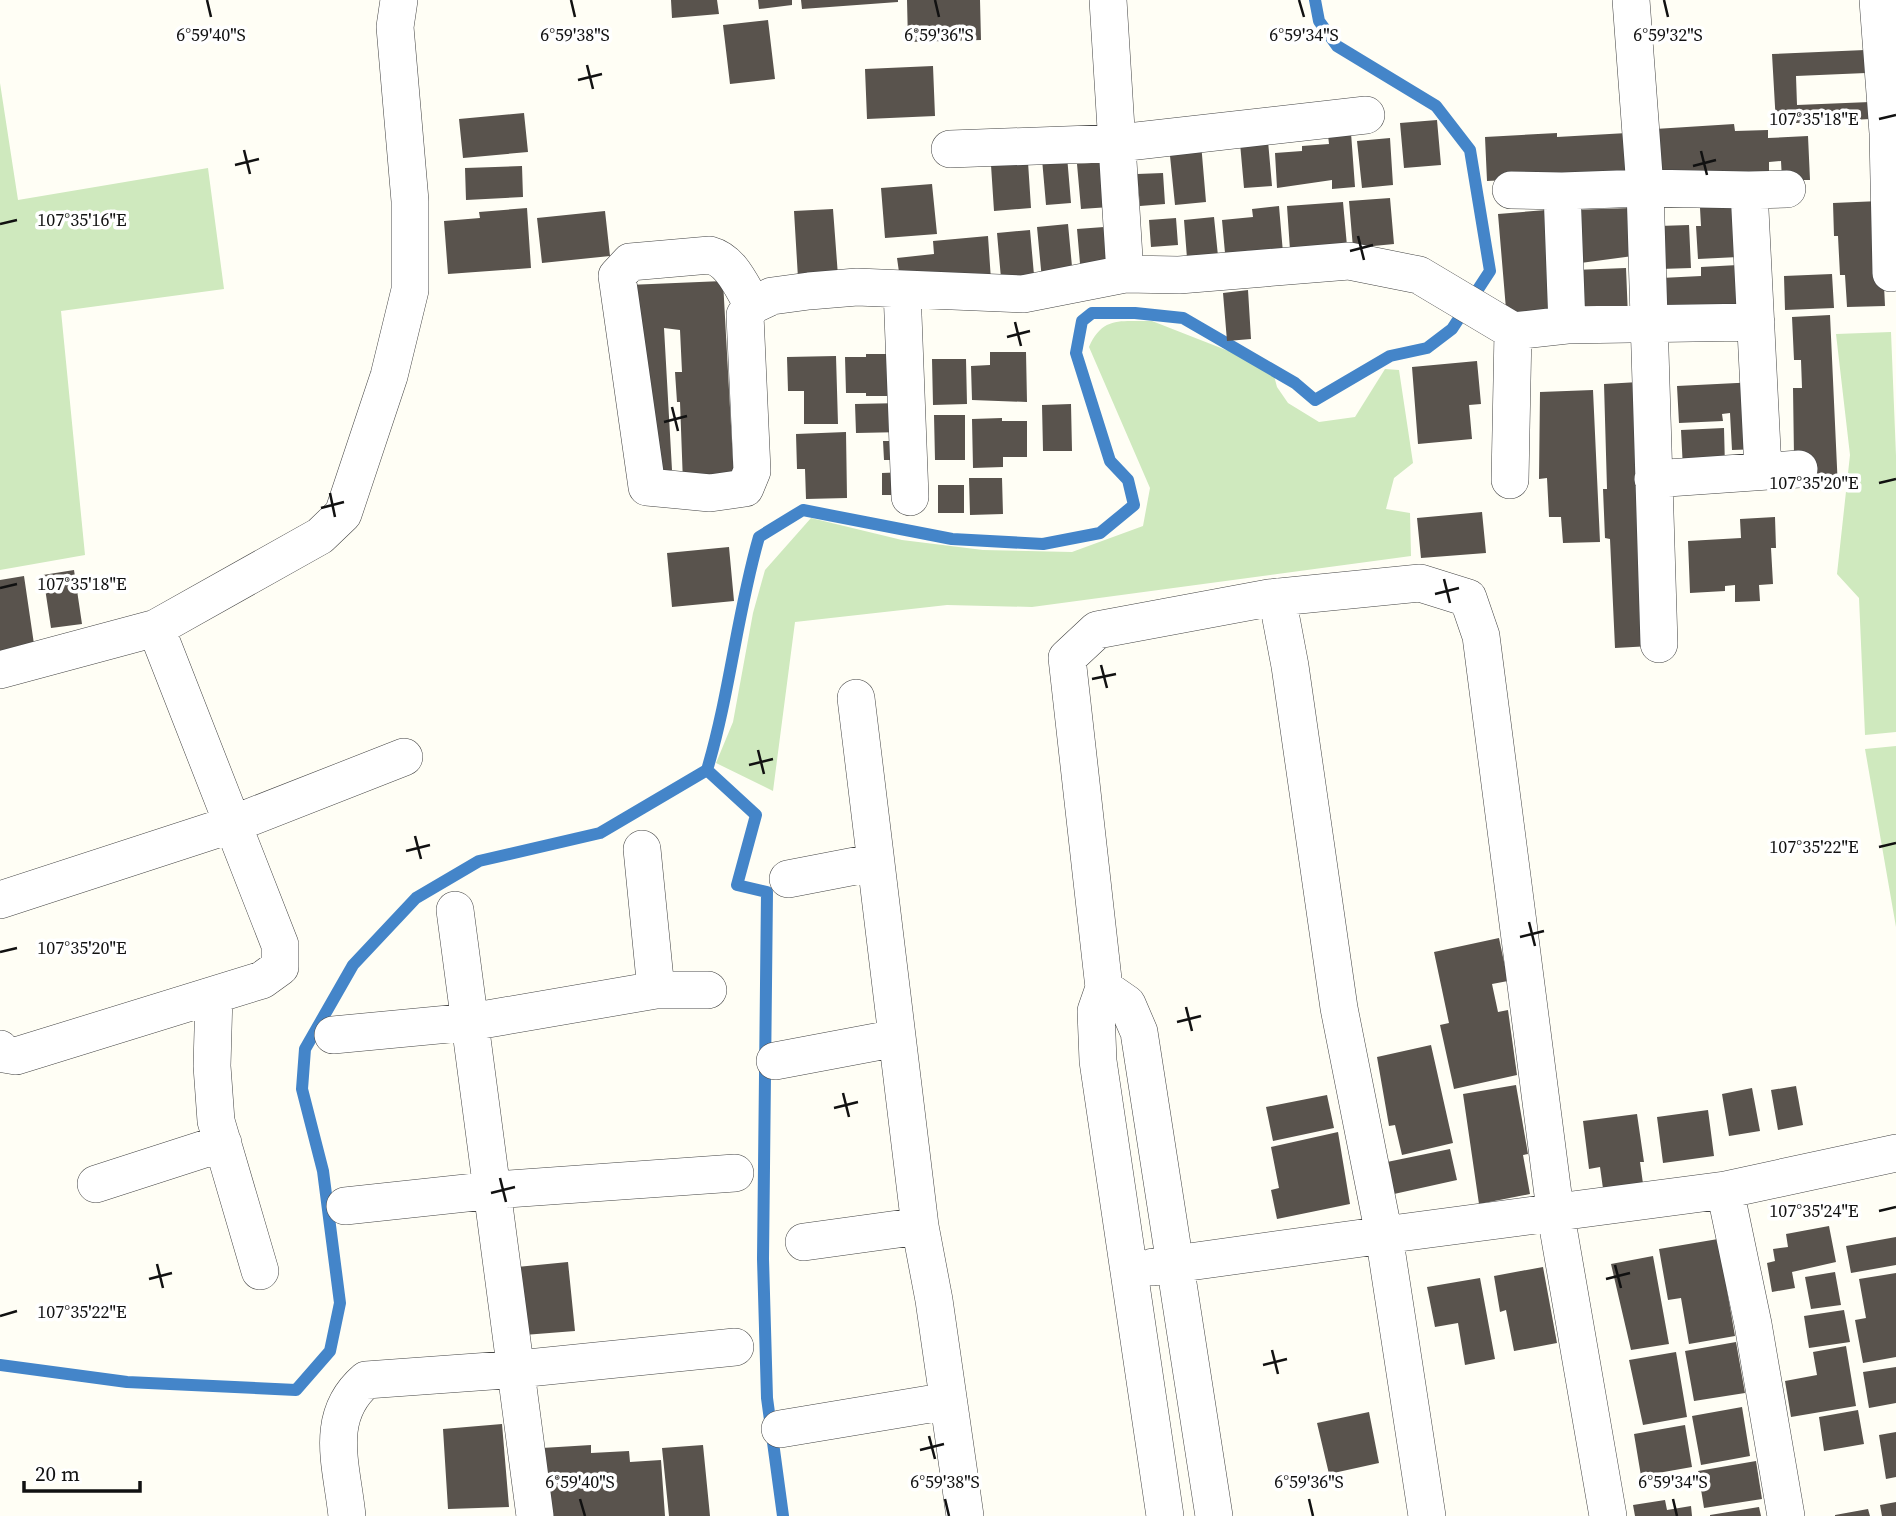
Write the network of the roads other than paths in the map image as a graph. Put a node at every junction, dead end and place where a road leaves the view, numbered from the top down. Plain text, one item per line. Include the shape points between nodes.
1 (399, 0) edge
2 (1108, 0) edge
3 (1631, 0) edge
4 (1878, 0) edge
5 (1366, 115) dead end
6 (1119, 143) junction
7 (950, 149) dead end
8 (1645, 188) junction
9 (1787, 189) dead end
10 (1511, 190) dead end
11 (1749, 190) junction
12 (1562, 191) junction
13 (1891, 273) dead end
14 (1125, 274) junction
15 (902, 289) junction
16 (753, 305) junction
17 (1756, 322) junction
18 (1501, 325) junction
19 (1567, 325) junction
20 (1648, 325) junction
21 (1799, 468) dead end
22 (1763, 470) junction
23 (1653, 479) junction
24 (1510, 480) dead end
25 (910, 497) dead end
26 (1277, 597) junction
27 (156, 628) junction
28 (1659, 644) dead end
29 (0, 670) edge
30 (856, 698) dead end
31 (404, 758) dead end
32 (233, 824) junction
33 (642, 849) dead end
34 (876, 862) junction
35 (788, 879) dead end
36 (0, 900) edge
37 (455, 911) dead end
38 (1104, 988) junction
39 (708, 989) dead end
40 (656, 990) junction
41 (214, 995) junction
42 (470, 1022) junction
43 (333, 1035) dead end
44 (897, 1038) junction
45 (0, 1049) edge
46 (775, 1061) dead end
47 (223, 1143) junction
48 (1896, 1153) edge
49 (735, 1173) dead end
50 (96, 1184) dead end
51 (494, 1190) junction
52 (1725, 1190) junction
53 (345, 1206) dead end
54 (1555, 1210) junction
55 (920, 1226) junction
56 (1384, 1234) junction
57 (804, 1241) dead end
58 (1176, 1264) junction
59 (260, 1271) dead end
60 (1128, 1272) junction
61 (735, 1347) dead end
62 (518, 1369) junction
63 (948, 1401) junction
64 (780, 1429) dead end
65 (338, 1515) edge
66 (535, 1516) edge
67 (965, 1516) edge
68 (1165, 1516) edge
69 (1214, 1516) edge
70 (1427, 1516) edge
71 (1608, 1516) edge
72 (1786, 1516) edge

1 - 27 street via 395,27 410,201 410,289 388,376 343,514 320,536
2 - 6 street
3 - 8 street
4 - 13 street via 1888,133
5 - 6 street
6 - 7 street
6 - 14 street
8 - 11 street
8 - 12 street
8 - 20 street
9 - 11 street
10 - 12 street
11 - 17 street
12 - 19 street
14 - 15 street via 1023,294
14 - 18 street via 1179,275 1349,261 1419,275
15 - 16 street via 809,291 772,296
15 - 25 street
16 - 16 street via 729,266 710,255 630,262 617,276 647,486 710,493 745,488 752,471 745,315
17 - 20 street
17 - 22 street
18 - 19 street
18 - 24 street
19 - 20 street
20 - 23 street
21 - 22 street
22 - 23 street
23 - 28 street
26 - 38 street via 1097,630 1067,658
26 - 54 street via 1420,583 1468,598 1481,636
26 - 56 street via 1339,1008
27 - 29 street
27 - 32 street
30 - 34 street
31 - 32 street
32 - 36 street
32 - 41 street via 280,945 280,967 262,980
33 - 40 street
34 - 35 street
34 - 44 street
37 - 42 street
38 - 58 street via 1127,1004 1139,1031
38 - 60 street via 1096,1011 1096,1047
39 - 40 street
40 - 42 street
41 - 45 street via 16,1056
41 - 47 street via 212,1066 216,1121
42 - 43 street
42 - 51 street
44 - 46 street
44 - 55 street
47 - 50 street
47 - 59 street
48 - 52 street
49 - 51 street
51 - 53 street
51 - 62 street
52 - 54 street
52 - 72 street via 1754,1324
54 - 56 street
54 - 71 street
55 - 57 street
55 - 63 street
56 - 58 street
56 - 70 street
58 - 60 street
58 - 69 street
60 - 68 street
61 - 62 street
62 - 65 street via 366,1380 344,1404 338,1424
62 - 66 street
63 - 64 street
63 - 67 street

